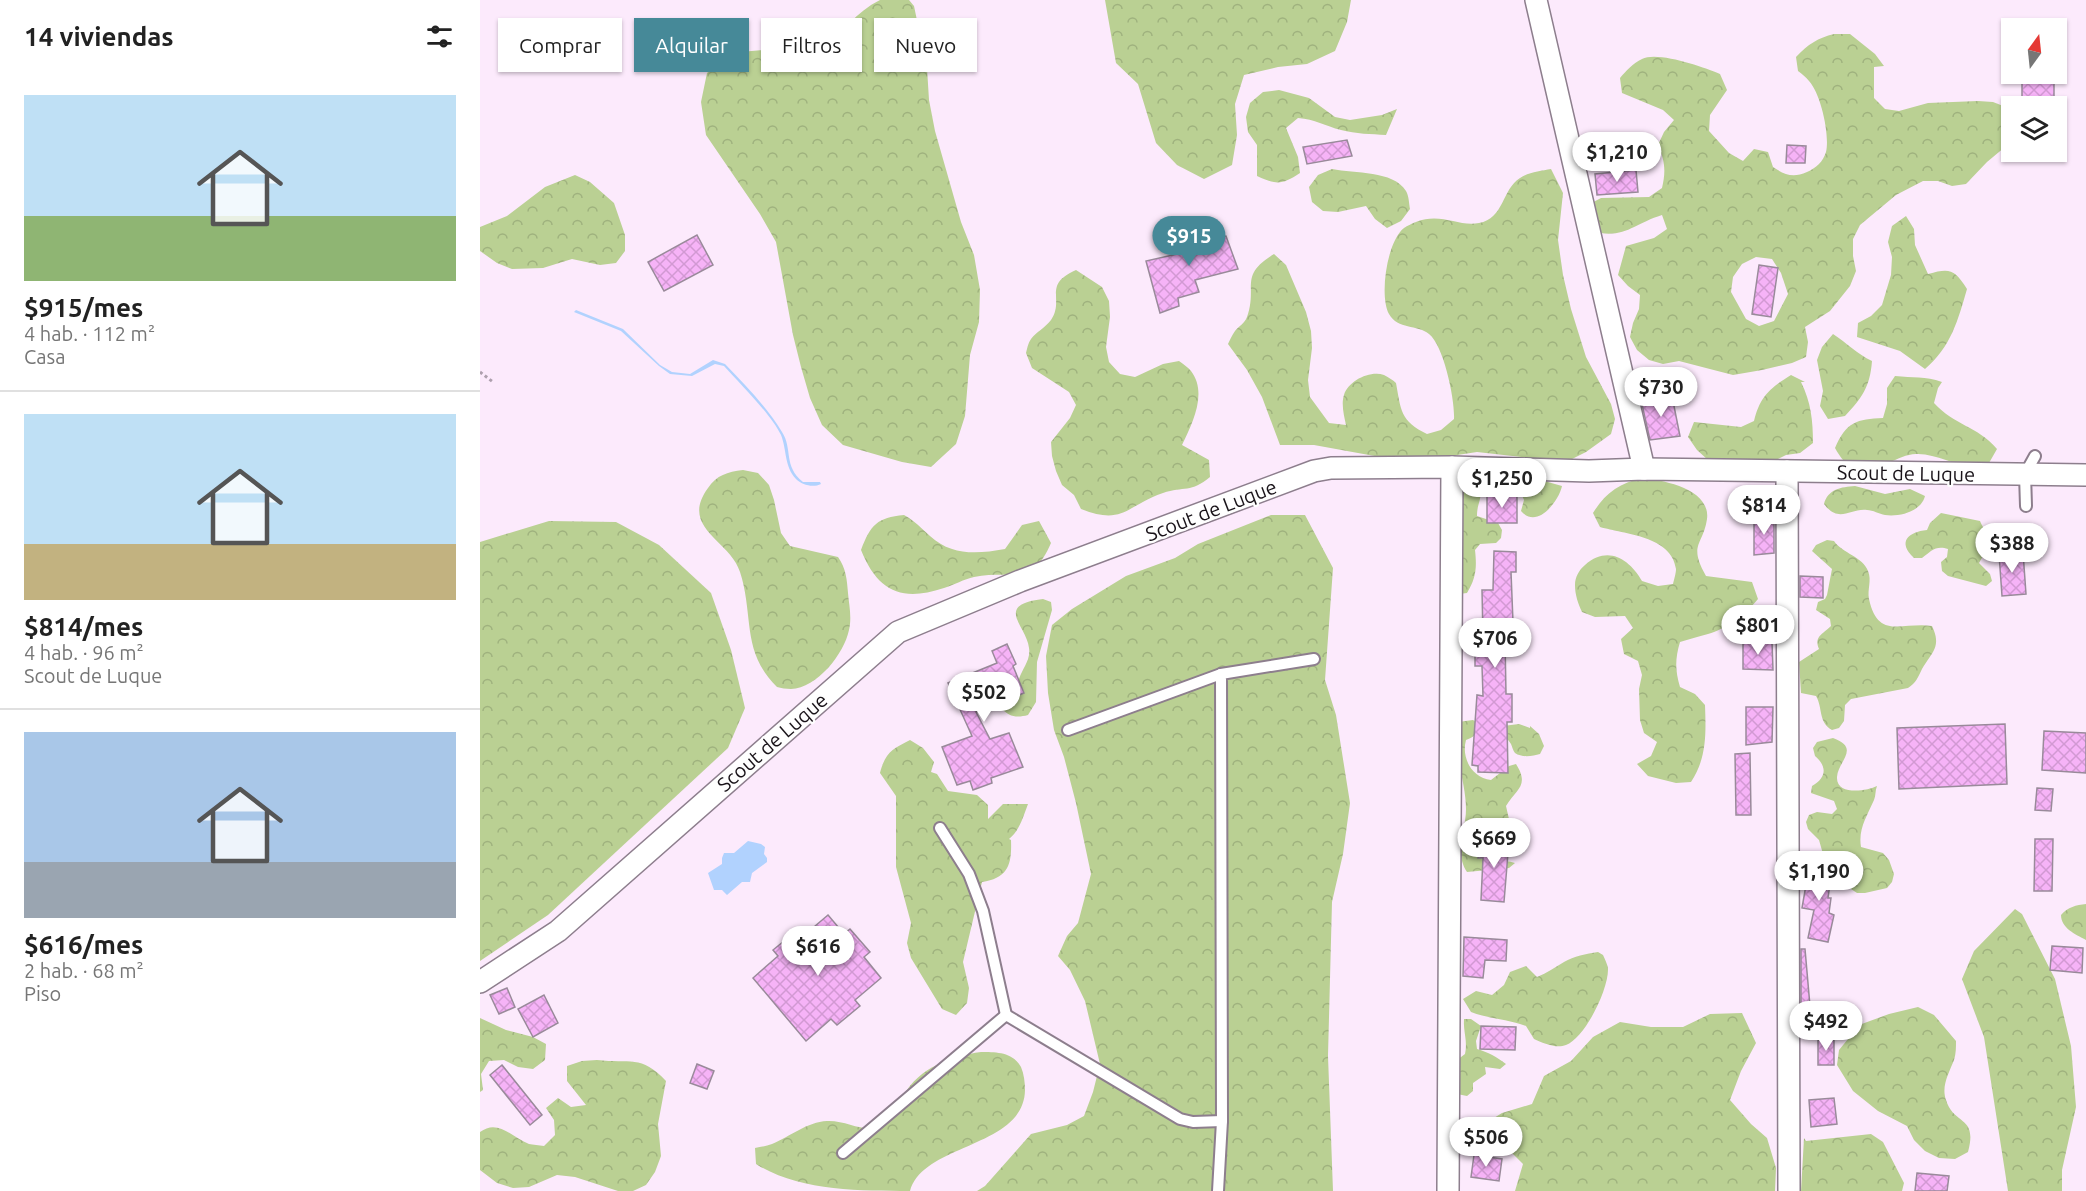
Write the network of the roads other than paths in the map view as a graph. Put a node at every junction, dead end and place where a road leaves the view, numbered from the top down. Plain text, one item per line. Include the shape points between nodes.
1 (1536, 0) edge
2 (2036, 456) dead end
3 (1452, 467) junction
4 (1644, 469) junction
5 (1787, 471) junction
6 (2025, 474) junction
7 (2086, 475) edge
8 (2026, 506) dead end
9 (1314, 659) dead end
10 (1221, 674) junction
11 (1068, 730) dead end
12 (940, 828) dead end
13 (480, 982) edge
14 (1006, 1015) junction
15 (1222, 1121) junction
16 (843, 1153) dead end
17 (1218, 1191) edge
18 (1448, 1191) edge
19 (1789, 1191) edge

1 - 4 street
2 - 6 lane
3 - 4 street, Scout de Luque
3 - 13 street, Scout de Luque via 1314,471 1020,581 898,632 558,931
3 - 18 street
4 - 5 street, Scout de Luque
5 - 6 street, Scout de Luque
5 - 19 street
6 - 7 street, Scout de Luque
6 - 8 lane
9 - 10 lane
10 - 11 lane
10 - 15 lane
12 - 14 lane via 969,874 984,910
14 - 15 lane via 1180,1119
14 - 16 lane
15 - 17 lane

